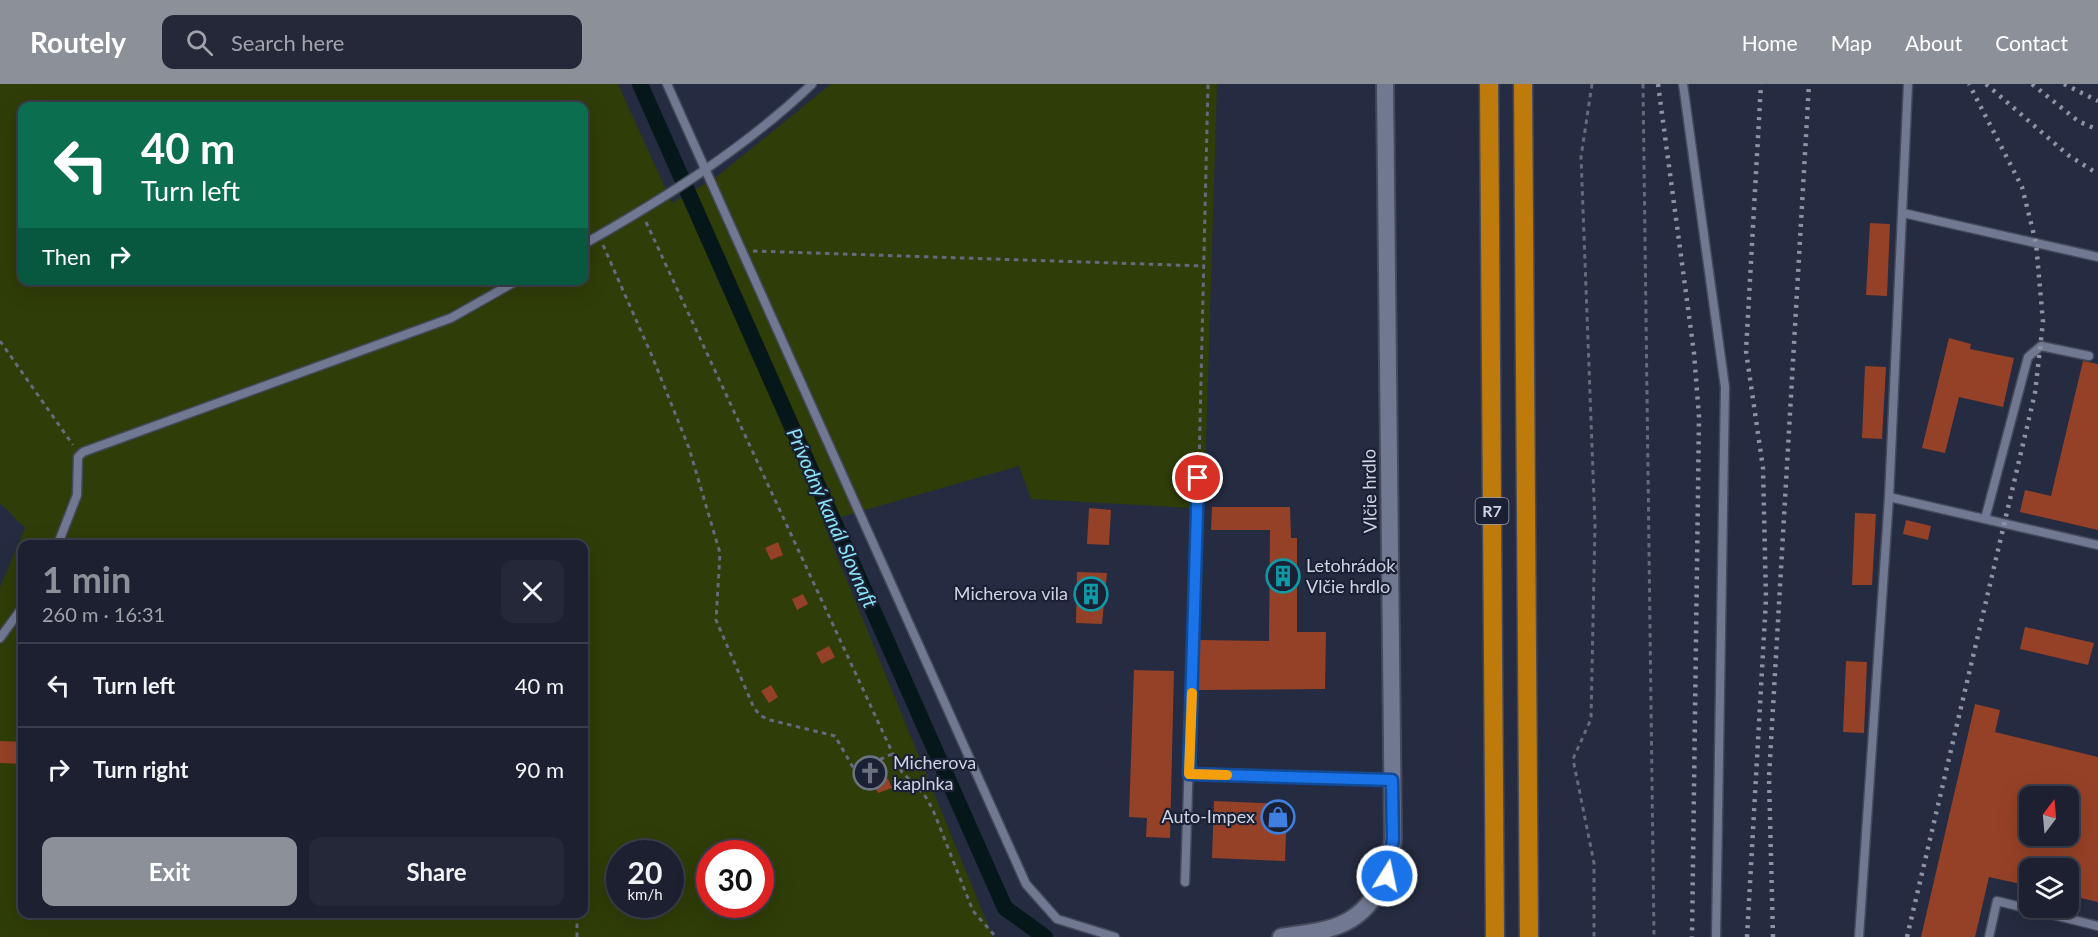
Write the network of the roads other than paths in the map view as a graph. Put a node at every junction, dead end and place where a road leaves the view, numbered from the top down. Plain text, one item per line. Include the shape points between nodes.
1 (666, 84) edge
2 (812, 84) edge
3 (1385, 84) edge
4 (1489, 84) edge
5 (1523, 84) edge
6 (1683, 84) edge
7 (1908, 84) edge
8 (700, 175) junction
9 (1903, 213) junction
10 (588, 242) edge
11 (2098, 257) edge
12 (509, 285) edge
13 (2089, 356) dead end
14 (1198, 478) road end
15 (1889, 497) junction
16 (1985, 519) junction
17 (60, 540) edge
18 (2098, 545) edge
19 (18, 613) edge
20 (0, 638) edge
21 (1189, 774) junction
22 (1392, 780) junction
23 (1185, 882) dead end
24 (2098, 926) edge
25 (1115, 937) edge
26 (1281, 937) edge
27 (1495, 937) edge
28 (1529, 937) edge
29 (1716, 937) edge
30 (1859, 937) edge
31 (1989, 937) edge

1 - 8 lane
2 - 8 lane via 780,114
3 - 22 street, Vlčie hrdlo
4 - 27 highway, R7
5 - 28 highway, R7
6 - 29 lane via 1725,387
7 - 9 lane
8 - 10 lane
8 - 25 lane via 740,250 1026,884 1057,919
9 - 11 lane
9 - 15 lane
12 - 17 lane via 451,318 79,454 77,495
13 - 16 lane via 2041,346 2028,357
14 - 21 lane
15 - 16 lane
15 - 30 lane
16 - 18 lane
19 - 20 lane
21 - 22 lane
21 - 23 lane
22 - 26 street, Vlčie hrdlo via 1390,861 1378,892 1368,905 1333,928
24 - 31 lane via 1997,901

